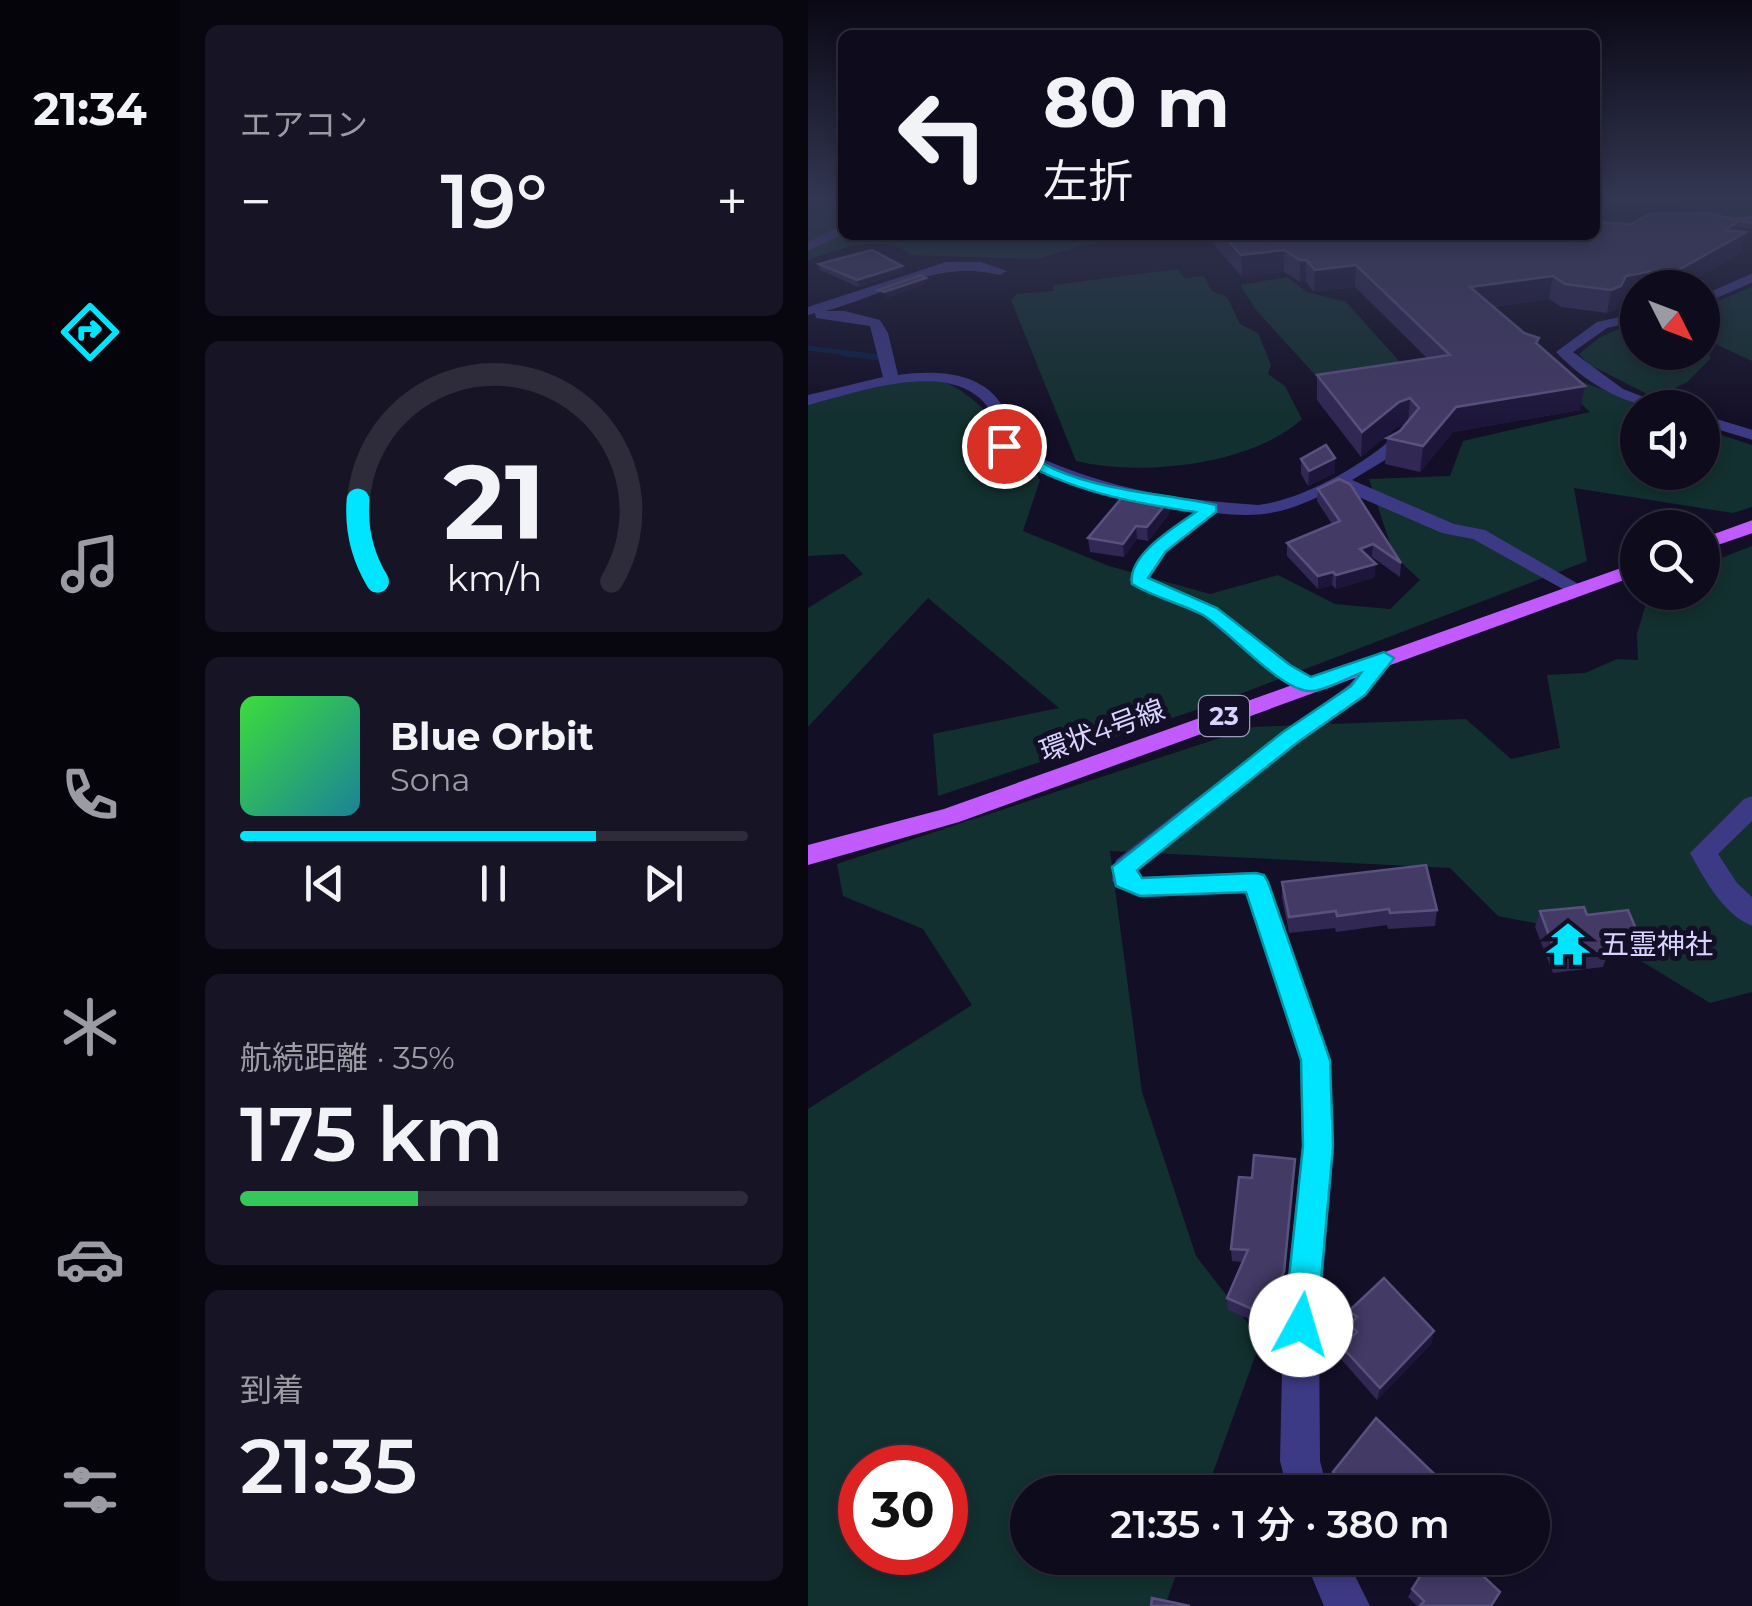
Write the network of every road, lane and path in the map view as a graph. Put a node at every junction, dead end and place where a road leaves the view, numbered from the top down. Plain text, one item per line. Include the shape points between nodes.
1 (906, 274) edge
2 (1752, 277) edge
3 (1720, 293) edge
4 (1752, 293) edge
5 (1720, 298) edge
6 (808, 313) edge
7 (1620, 322) edge
8 (892, 379) junction
9 (1620, 393) edge
10 (808, 400) edge
11 (1720, 425) edge
12 (1406, 431) edge
13 (1752, 435) edge
14 (1338, 481) junction
15 (1210, 508) junction
16 (1752, 526) edge
17 (1720, 538) edge
18 (1620, 574) edge
19 (1577, 589) junction
20 (1384, 658) junction
21 (1310, 684) junction
22 (1752, 805) edge
23 (808, 855) edge
24 (1752, 915) edge
25 (1303, 1475) edge
26 (1330, 1575) edge
27 (1348, 1606) edge

1 - 6 street
2 - 3 street
4 - 5 street
6 - 8 street via 875,323
7 - 9 street via 1563,352
8 - 10 street
8 - 15 street via 962,380 980,388 1002,416 1004,446 1047,472 1119,496
11 - 13 street
12 - 14 street via 1376,460
14 - 15 street via 1280,508
14 - 19 street via 1478,534
15 - 21 street via 1160,548 1139,580 1210,612
16 - 17 main road
18 - 19 main road, 環状4号線 / 23
19 - 20 main road, 環状4号線 / 23
20 - 21 main road, 環状4号線 / 23
20 - 25 street via 1358,690 1124,867 1125,880 1140,887 1256,882 1316,1060 1318,1146 1301,1325
21 - 23 main road, 環状4号線 / 23 via 950,816
22 - 24 street via 1703,853
26 - 27 street

